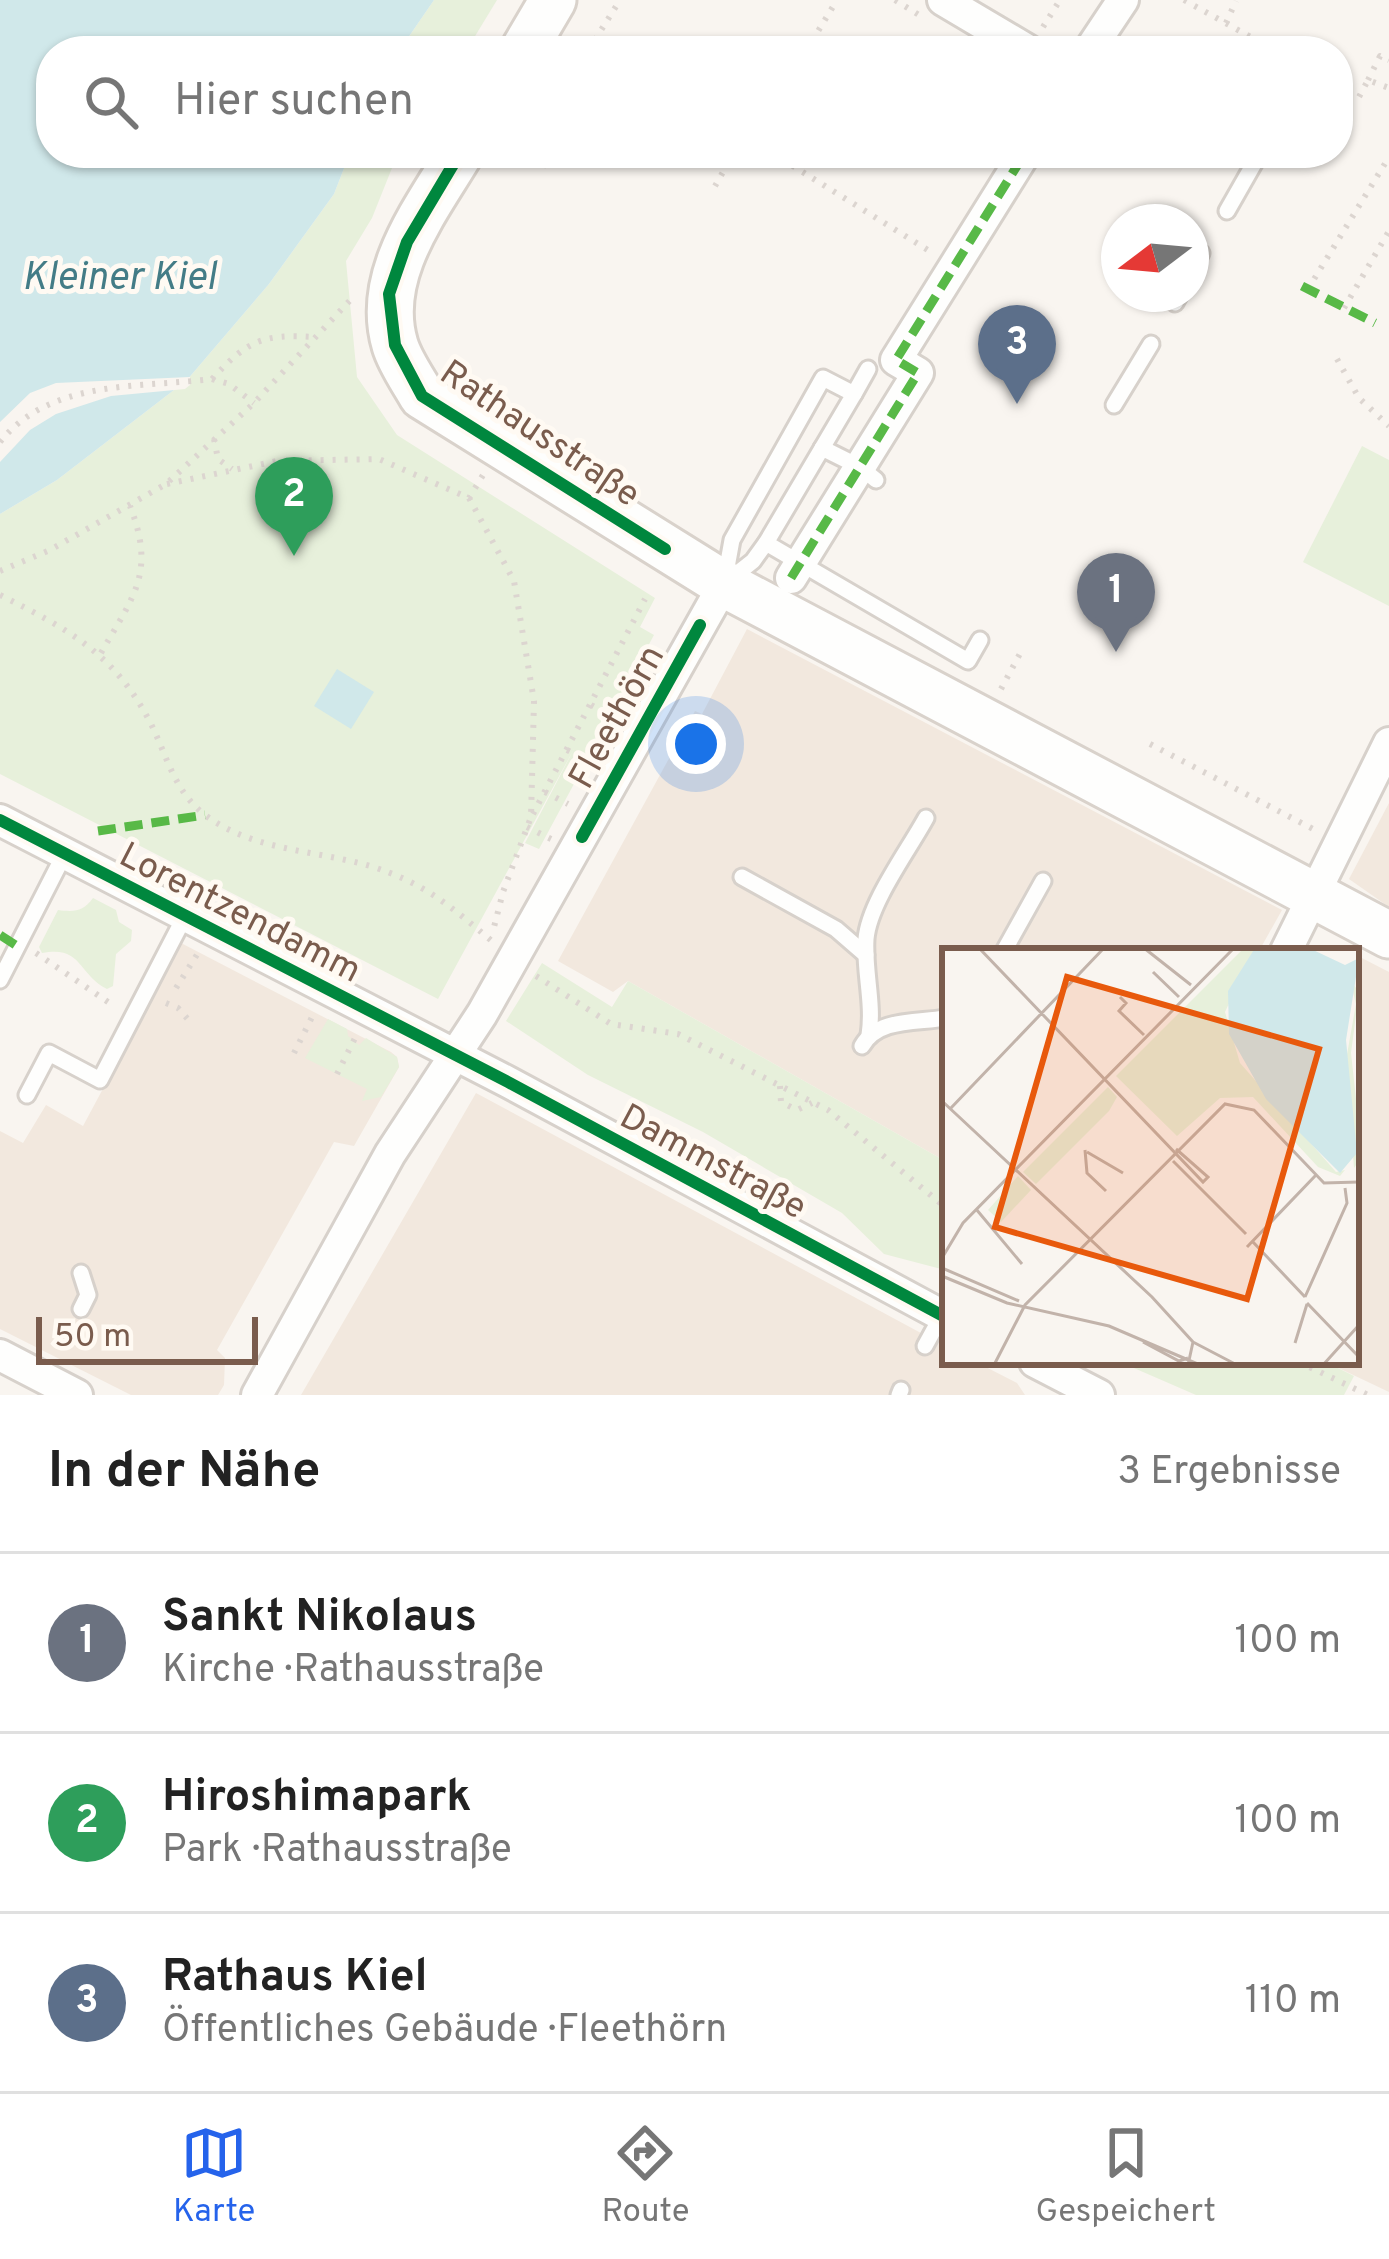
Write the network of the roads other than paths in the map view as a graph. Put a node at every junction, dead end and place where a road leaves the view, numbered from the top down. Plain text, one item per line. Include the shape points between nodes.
1 (553, 0) edge
2 (943, 0) edge
3 (1123, 0) edge
4 (532, 36) edge
5 (1004, 36) edge
6 (1099, 36) edge
7 (451, 168) edge
8 (1015, 168) edge
9 (1251, 168) edge
10 (1227, 211) dead end
11 (1151, 344) dead end
12 (868, 369) dead end
13 (854, 394) junction
14 (1114, 405) dead end
15 (822, 448) junction
16 (868, 473) junction
17 (766, 543) junction
18 (795, 571) junction
19 (724, 584) junction
20 (980, 640) dead end
21 (1389, 743) edge
22 (926, 818) dead end
23 (0, 820) edge
24 (65, 853) junction
25 (742, 877) dead end
26 (1043, 881) dead end
27 (1315, 895) junction
28 (199, 923) junction
29 (1389, 935) edge
30 (1006, 948) edge
31 (1288, 948) edge
32 (866, 956) junction
33 (0, 980) edge
34 (942, 1018) edge
35 (454, 1056) junction
36 (27, 1094) dead end
37 (81, 1274) dead end
38 (81, 1309) dead end
39 (942, 1315) edge
40 (942, 1318) edge
41 (925, 1346) dead end
42 (0, 1355) edge
43 (1041, 1365) edge
44 (1069, 1379) edge
45 (77, 1395) edge
46 (257, 1395) edge
47 (1099, 1395) edge

1 - 4 street
2 - 5 street
3 - 6 street
7 - 19 street, Rathausstraße via 407,242 389,294 395,345 422,396
8 - 16 street via 896,360 918,373
9 - 10 lane
11 - 14 lane
12 - 13 lane
13 - 15 lane
13 - 19 lane via 823,378 732,540
15 - 16 lane
15 - 17 lane
16 - 18 street
17 - 18 lane
17 - 19 lane
18 - 20 lane via 968,661
19 - 27 street, Rathausstraße
19 - 35 street, Fleethörn via 496,952
21 - 27 street
22 - 32 lane via 869,921
23 - 24 street, Lorentzendamm
24 - 28 street, Lorentzendamm
24 - 33 lane
25 - 32 lane via 836,929
26 - 30 lane
27 - 29 street, Rathausstraße
27 - 31 street
28 - 35 street, Lorentzendamm
28 - 36 lane via 100,1080 49,1053
32 - 34 lane via 866,1041 887,1024
35 - 39 street, Dammstraße
35 - 46 street, Fleethörn via 390,1154
37 - 38 lane via 88,1295
40 - 41 lane
42 - 45 street via 50,1368
43 - 44 street
44 - 47 street

